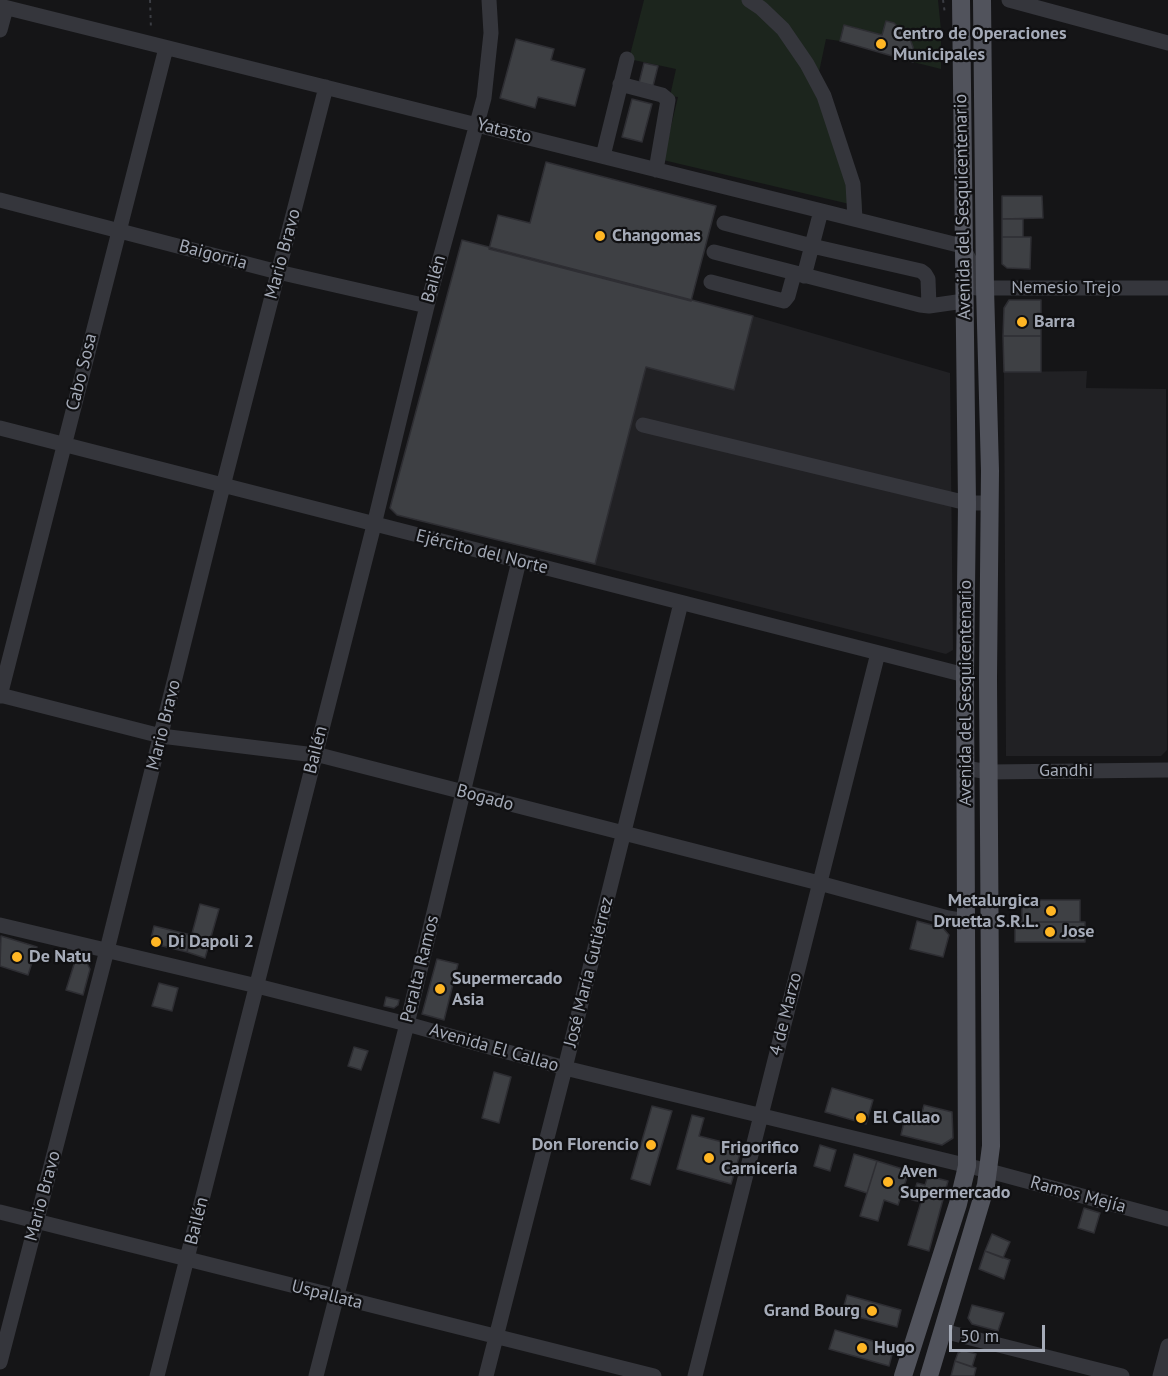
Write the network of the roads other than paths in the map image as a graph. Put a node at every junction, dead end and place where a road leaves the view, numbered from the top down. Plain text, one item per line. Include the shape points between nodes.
1 (489, 0) edge
2 (749, 0) edge
3 (961, 0) edge
4 (982, 0) edge
5 (1009, 0) edge
6 (3, 7) edge
7 (0, 30) edge
8 (1168, 43) edge
9 (166, 48) junction
10 (627, 59) dead end
11 (620, 84) junction
12 (326, 87) junction
13 (477, 124) junction
14 (603, 156) junction
15 (656, 170) junction
16 (0, 200) edge
17 (820, 211) junction
18 (855, 219) junction
19 (724, 223) dead end
20 (118, 230) junction
21 (812, 246) junction
22 (962, 246) junction
23 (714, 252) dead end
24 (278, 272) junction
25 (799, 275) junction
26 (711, 282) dead end
27 (985, 288) junction
28 (1168, 288) edge
29 (964, 294) junction
30 (427, 306) junction
31 (929, 306) junction
32 (643, 425) dead end
33 (0, 428) edge
34 (63, 444) junction
35 (223, 486) junction
36 (966, 503) junction
37 (990, 503) junction
38 (374, 525) junction
39 (519, 561) junction
40 (681, 603) junction
41 (878, 653) junction
42 (964, 675) junction
43 (0, 696) edge
44 (161, 736) junction
45 (314, 755) junction
46 (965, 768) junction
47 (1168, 770) edge
48 (989, 772) junction
49 (463, 792) junction
50 (622, 834) junction
51 (819, 883) junction
52 (966, 921) junction
53 (0, 925) edge
54 (107, 950) junction
55 (257, 986) junction
56 (407, 1024) junction
57 (566, 1068) junction
58 (761, 1117) junction
59 (967, 1166) junction
60 (989, 1171) junction
61 (0, 1212) edge
62 (1168, 1219) edge
63 (37, 1221) junction
64 (188, 1258) junction
65 (336, 1298) junction
66 (944, 1331) junction
67 (496, 1337) junction
68 (1168, 1346) edge
69 (0, 1362) edge
70 (157, 1376) edge
71 (316, 1376) edge
72 (486, 1376) edge
73 (654, 1376) edge
74 (695, 1376) edge
75 (903, 1376) edge
76 (929, 1376) edge
77 (1122, 1376) edge
78 (1160, 1376) edge

1 - 13 street, Bailén via 491,33
2 - 18 street via 783,29 824,96 853,184
3 - 22 main road, Avenida del Sesquicentenario
4 - 27 main road, Avenida del Sesquicentenario
5 - 8 street
6 - 7 street
6 - 9 street, Yatasto
9 - 12 street, Yatasto
9 - 20 street, Cabo Sosa
10 - 11 street
11 - 14 street
11 - 15 street via 668,100
12 - 13 street, Yatasto
12 - 24 street, Mario Bravo
13 - 14 street, Yatasto
13 - 30 street, Bailén
14 - 15 street, Yatasto
15 - 17 street, Yatasto
16 - 20 street, Baigorria
17 - 18 street, Yatasto
17 - 21 street
18 - 22 street, Yatasto
19 - 21 street
20 - 24 street, Baigorria
20 - 34 street, Cabo Sosa
21 - 25 street
21 - 31 street via 921,271 928,279
22 - 27 street
22 - 29 main road, Avenida del Sesquicentenario
23 - 25 street
24 - 30 street, Baigorria
24 - 35 street, Mario Bravo
25 - 26 street via 784,301
25 - 31 street
27 - 28 street, Nemesio Trejo
27 - 29 street, Nemesio Trejo
27 - 37 main road, Avenida del Sesquicentenario
29 - 31 street, Nemesio Trejo
29 - 36 main road, Avenida del Sesquicentenario
30 - 38 street, Bailén
32 - 36 street
33 - 34 street, Ejército del Norte
34 - 35 street, Ejército del Norte
34 - 43 street, Cabo Sosa
35 - 38 street, Ejército del Norte
35 - 44 street, Mario Bravo
36 - 37 street
36 - 42 main road, Avenida del Sesquicentenario
37 - 48 main road, Avenida del Sesquicentenario
38 - 39 street, Ejército del Norte
38 - 45 street, Bailén
39 - 40 street, Ejército del Norte
39 - 49 street, Peralta Ramos
40 - 41 street, Ejército del Norte
40 - 50 street, José María Gutiérrez
41 - 42 street, Ejército del Norte
41 - 51 street, 4 de Marzo
42 - 46 main road, Avenida del Sesquicentenario
43 - 44 street, Bogado
44 - 45 street, Bogado
44 - 54 street, Mario Bravo
45 - 49 street, Bogado
45 - 55 street, Bailén
46 - 48 street, Gandhi
46 - 52 main road, Avenida del Sesquicentenario
47 - 48 street, Gandhi
48 - 60 main road, Avenida del Sesquicentenario
49 - 50 street, Bogado
49 - 56 street, Peralta Ramos
50 - 51 street, Bogado
50 - 57 street, José María Gutiérrez
51 - 52 street, Bogado
51 - 58 street, 4 de Marzo
52 - 59 main road, Avenida del Sesquicentenario
53 - 54 street, Avenida El Callao
54 - 55 street, Avenida El Callao
54 - 63 street, Mario Bravo
55 - 56 street, Avenida El Callao
55 - 64 street, Bailén
56 - 57 street, Avenida El Callao
56 - 65 street, Peralta Ramos
57 - 58 street, Avenida El Callao
57 - 67 street, José María Gutiérrez
58 - 59 street, Avenida El Callao
58 - 74 street, 4 de Marzo
59 - 60 street, Avenida El Callao
59 - 75 main road, Avenida del Sesquicentenario
60 - 62 street, Ramos Mejía
60 - 66 main road, Avenida del Sesquicentenario
61 - 63 street, Uspallata
63 - 64 street, Uspallata
63 - 69 street, Mario Bravo
64 - 65 street, Uspallata
64 - 70 street, Bailén
65 - 67 street, Uspallata
65 - 71 street, Peralta Ramos
66 - 76 main road, Avenida del Sesquicentenario
66 - 77 street
67 - 72 street, José María Gutiérrez
67 - 73 street, Uspallata
68 - 78 street

